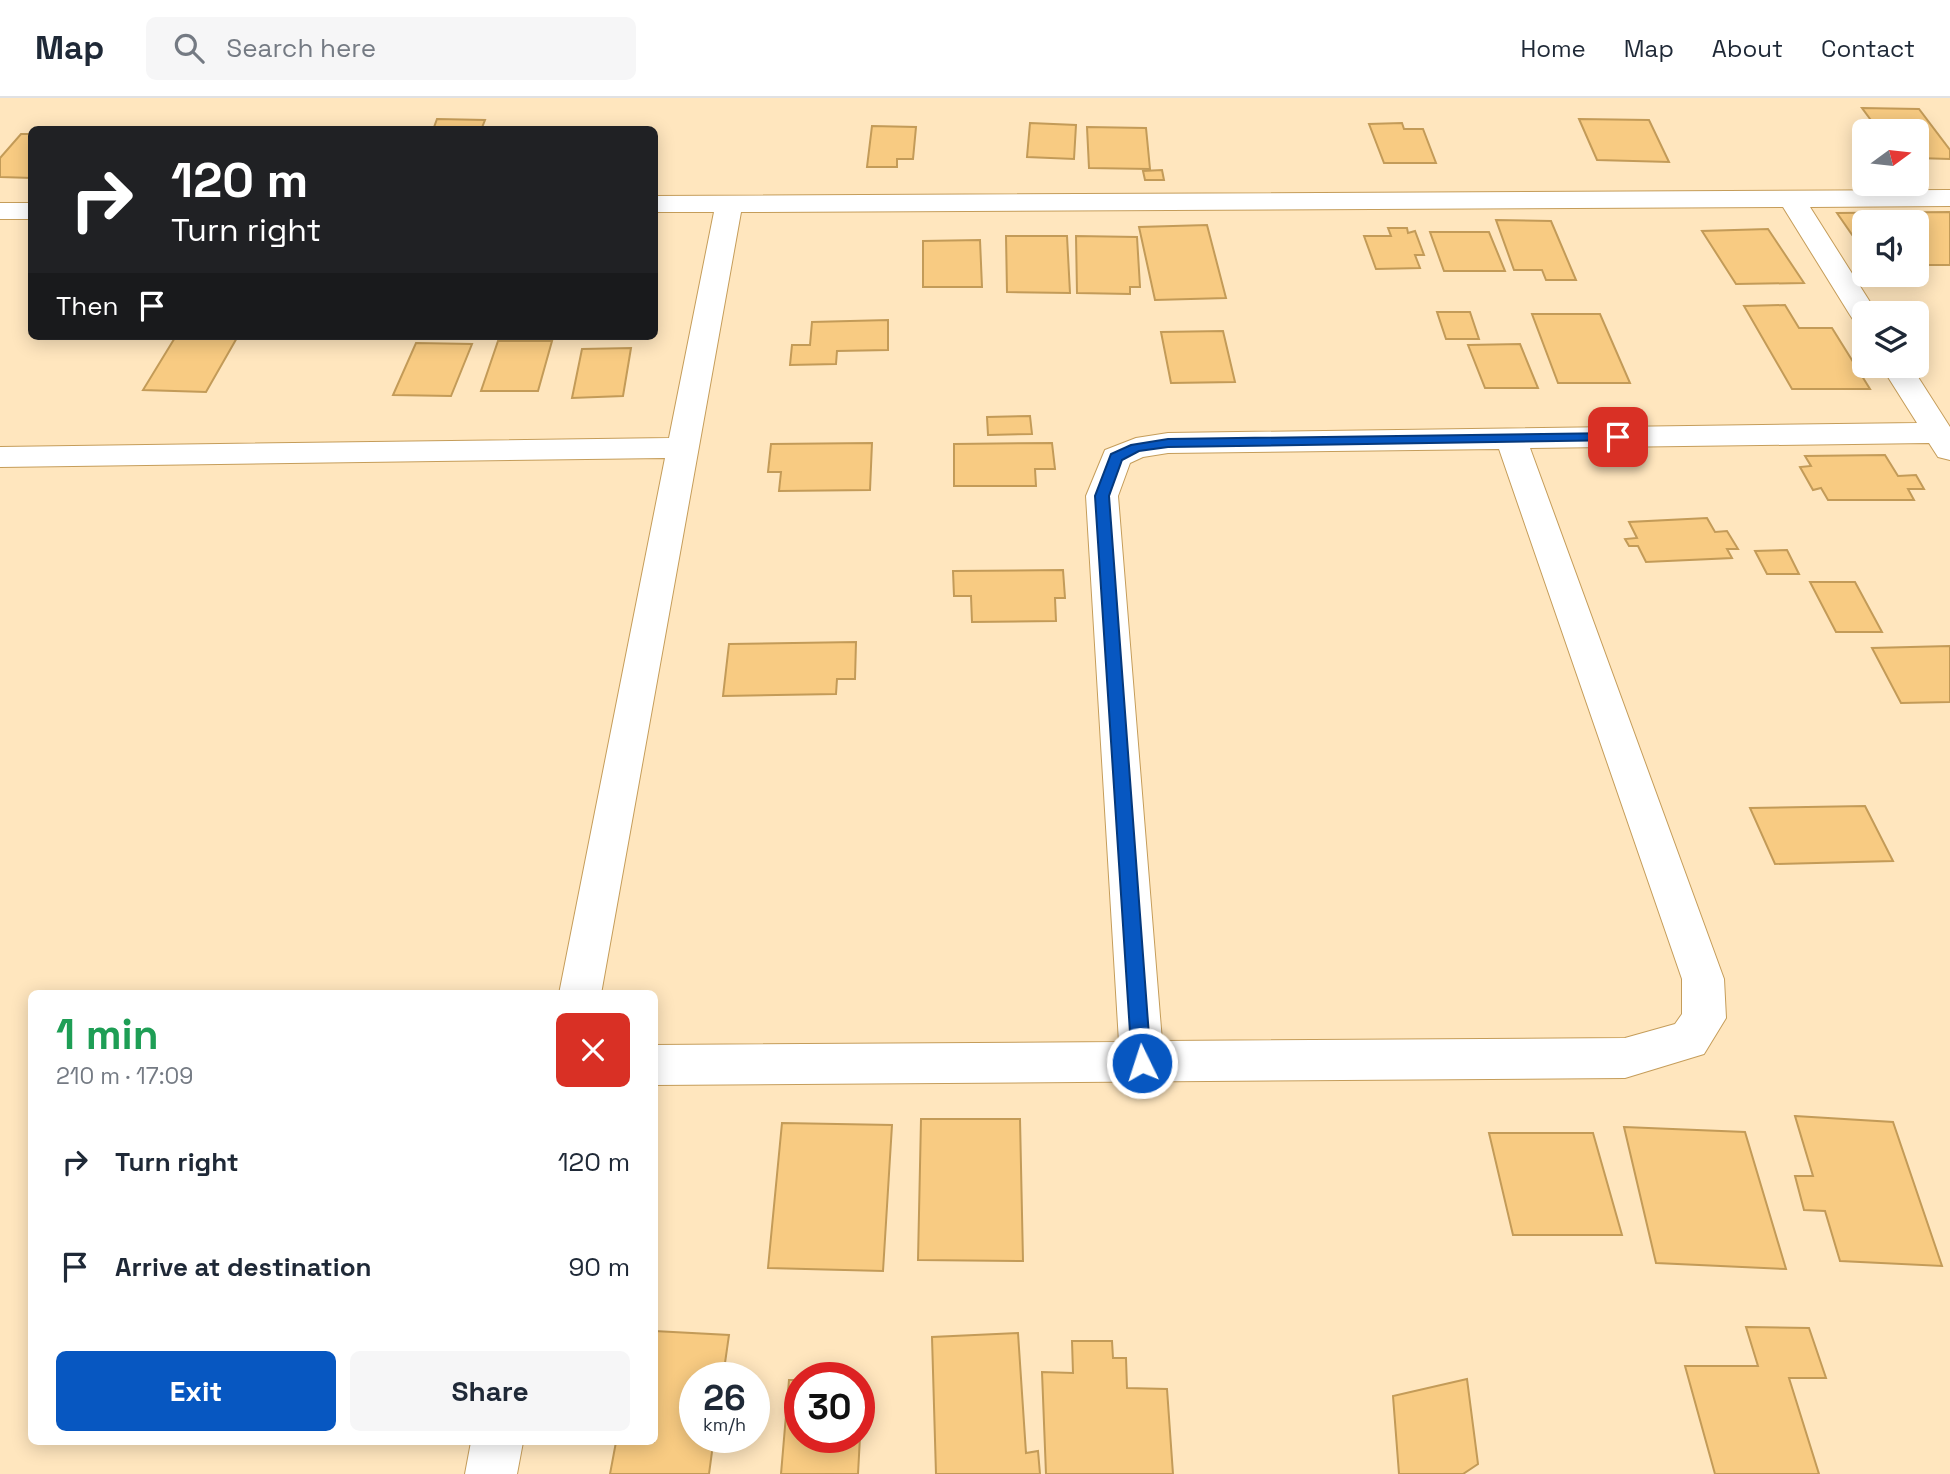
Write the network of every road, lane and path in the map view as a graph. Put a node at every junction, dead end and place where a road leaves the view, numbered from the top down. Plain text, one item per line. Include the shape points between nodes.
1 (1791, 198) junction
2 (1950, 198) edge
3 (729, 203) junction
4 (658, 204) edge
5 (0, 211) edge
6 (28, 211) edge
7 (1855, 301) edge
8 (1904, 378) edge
9 (1511, 438) junction
10 (1944, 442) edge
11 (681, 448) junction
12 (0, 457) edge
13 (581, 990) edge
14 (1142, 1063) junction
15 (658, 1065) edge
16 (496, 1445) edge
17 (491, 1474) edge

1 - 2 street
1 - 3 street
1 - 7 street
3 - 4 street
3 - 11 street
5 - 6 street
8 - 10 street
9 - 10 street
9 - 14 street via 1168,443 1116,457 1102,496
9 - 14 street via 1703,979 1703,1018 1689,1040 1625,1058
11 - 12 street
11 - 13 street
14 - 15 street
16 - 17 street

